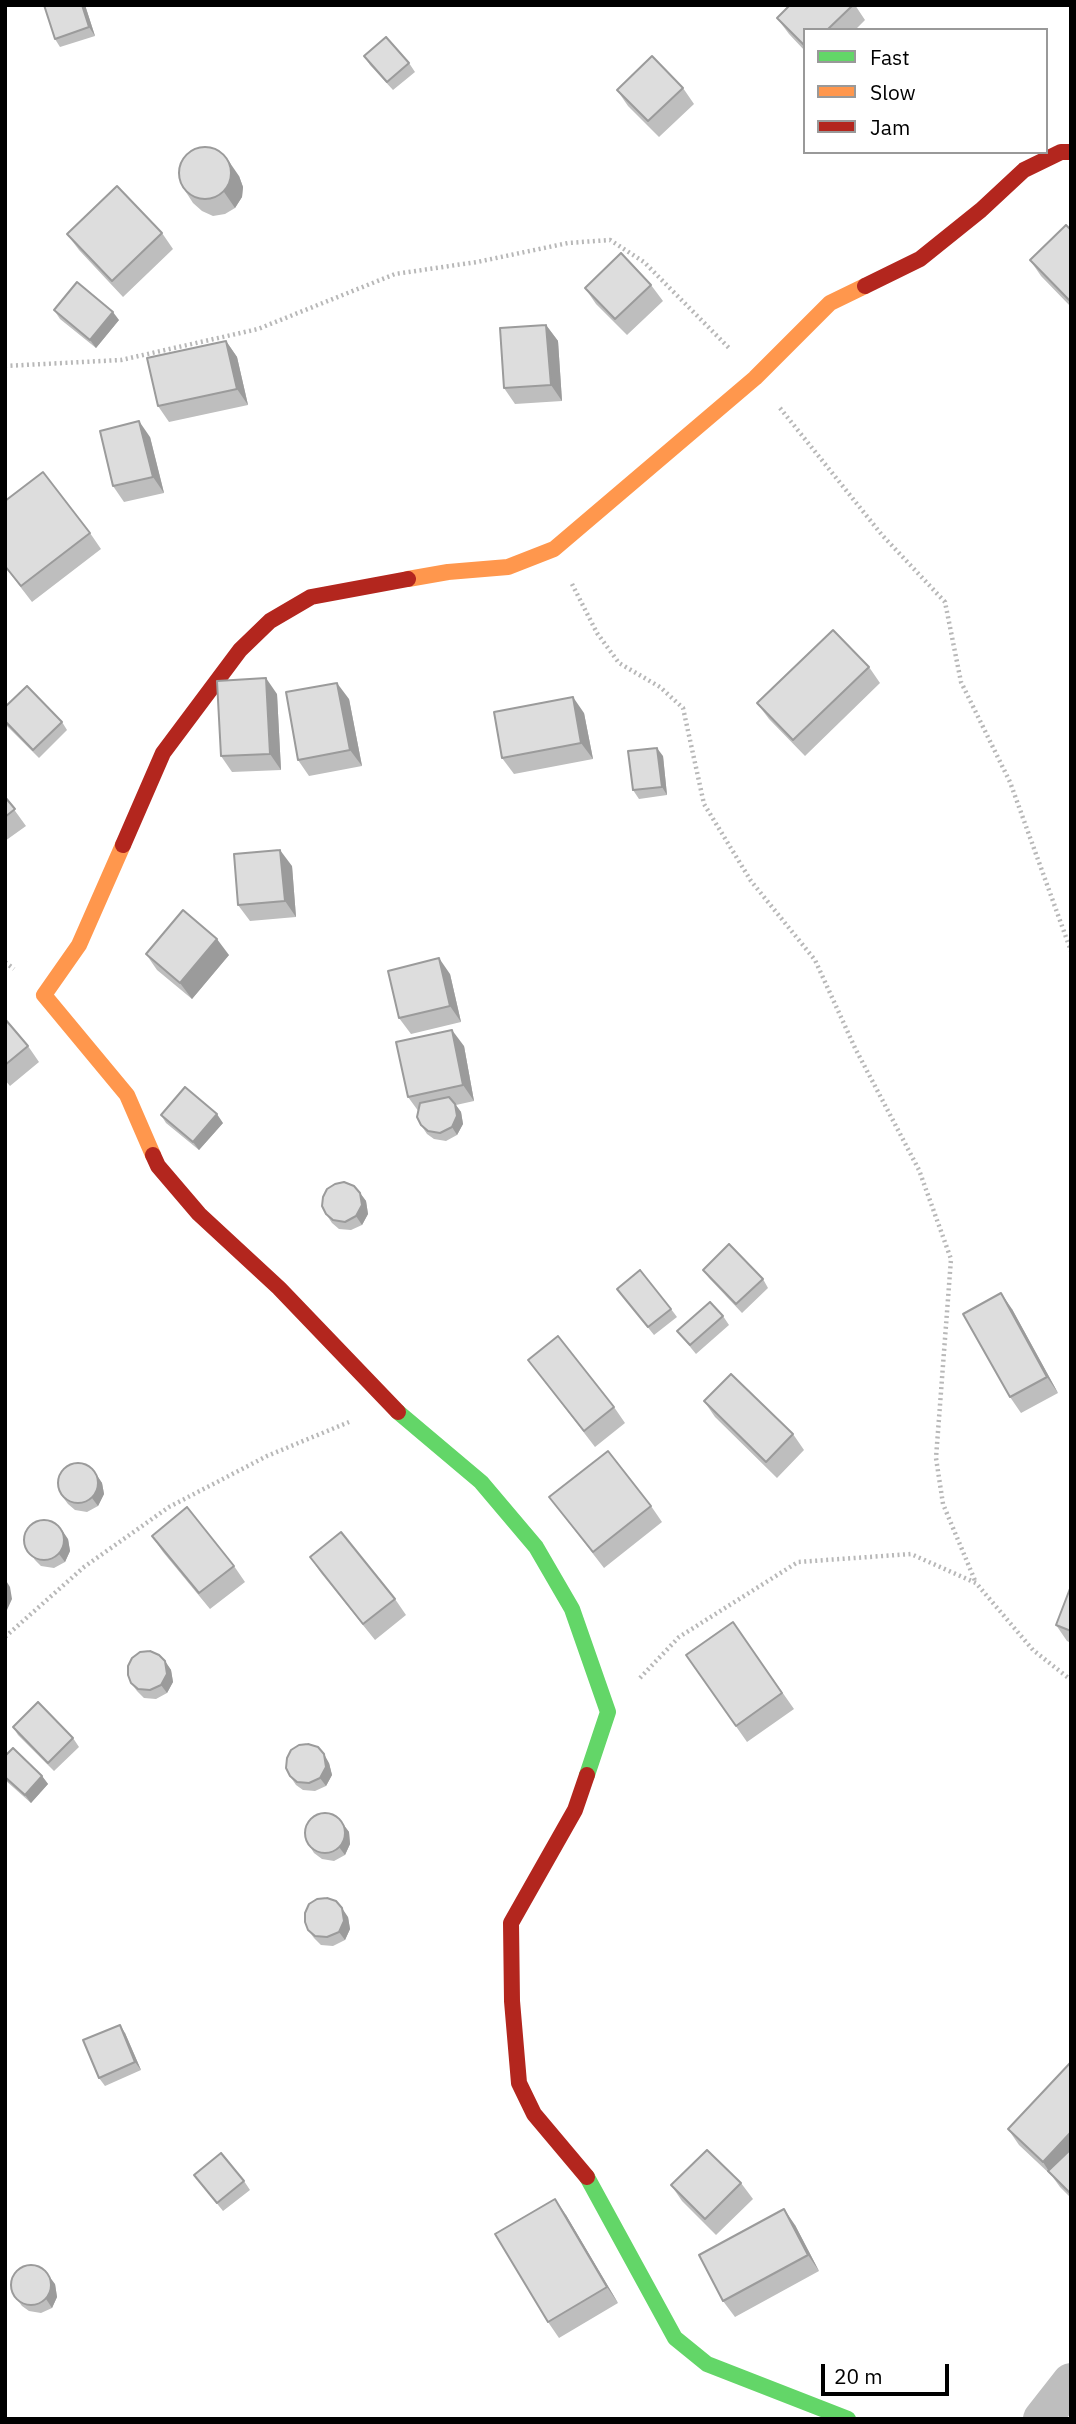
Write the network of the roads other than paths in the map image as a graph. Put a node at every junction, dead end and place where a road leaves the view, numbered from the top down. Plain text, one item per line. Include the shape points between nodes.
1 (1071, 152) edge
2 (1071, 2382) edge
3 (848, 2419) edge
4 (1042, 2419) edge

1 - 3 street via 1061,152 1024,170 920,259 830,303 755,378 554,549 508,567 448,572 311,597 270,621 240,650 163,754 79,945 44,995 127,1095 158,1166 174,1185 389,1405 481,1482 536,1547 572,1609 608,1712 575,1810 511,1923 519,2083 534,2114 589,2179 675,2338 707,2364
2 - 4 street

